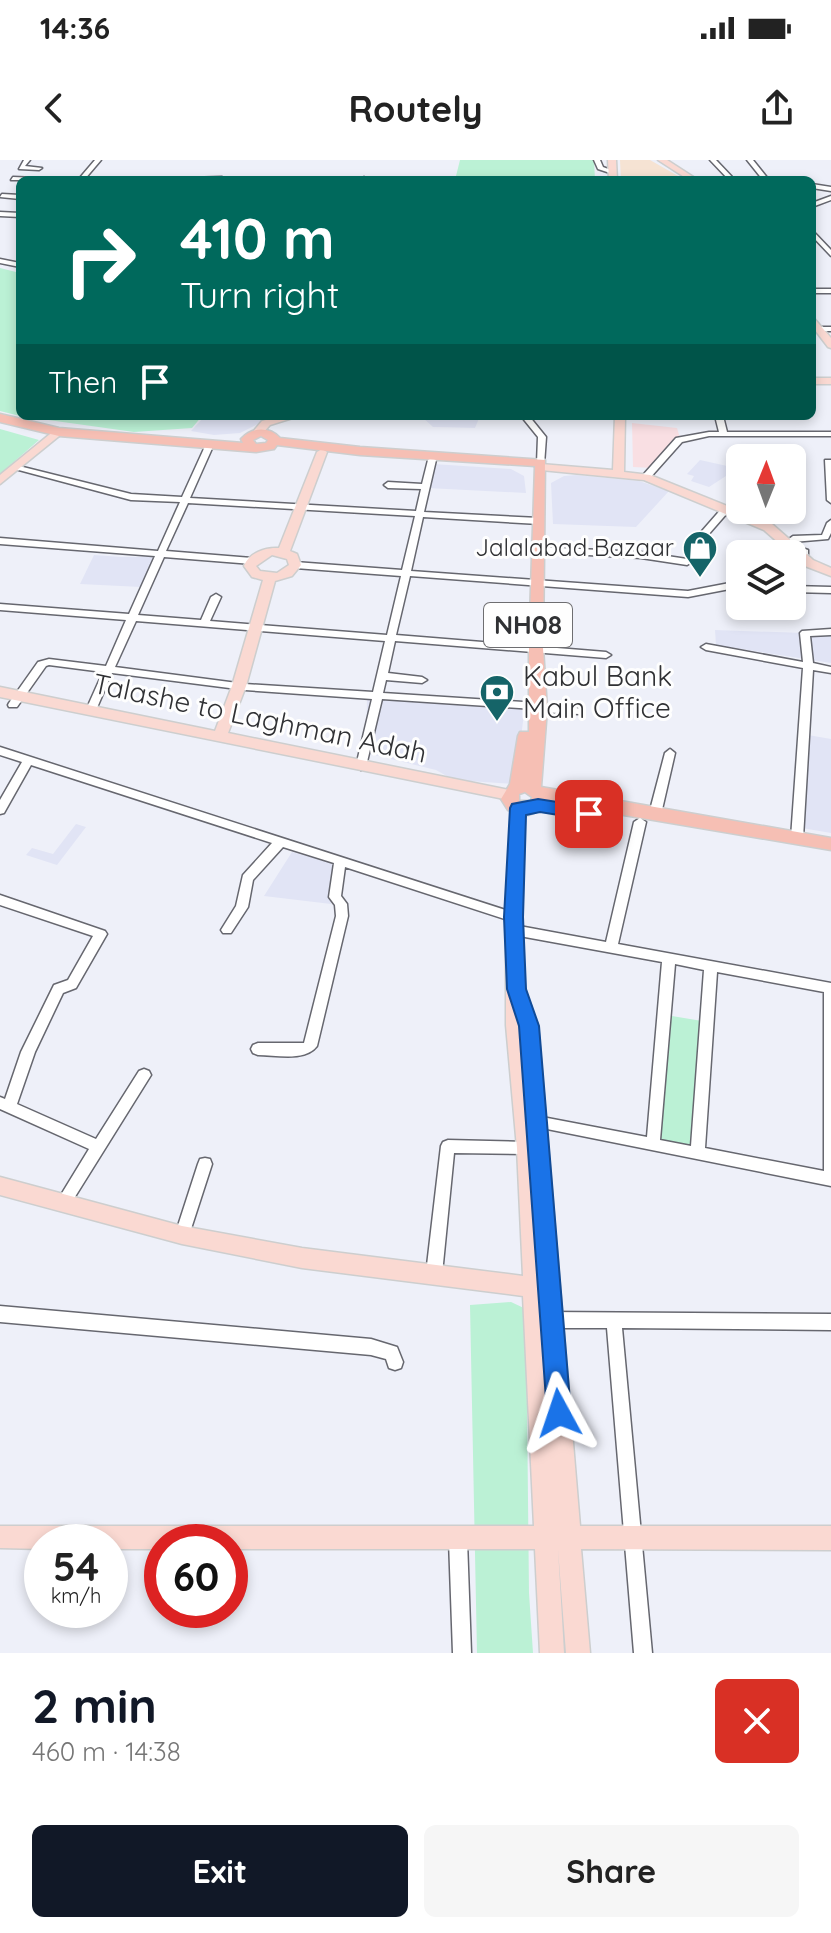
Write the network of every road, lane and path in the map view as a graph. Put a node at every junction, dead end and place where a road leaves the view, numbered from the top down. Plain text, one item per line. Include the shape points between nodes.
1 (27, 160) edge
2 (98, 160) edge
3 (597, 160) edge
4 (612, 160) edge
5 (662, 160) edge
6 (713, 160) edge
7 (750, 160) edge
8 (39, 168) dead end
9 (84, 176) edge
10 (613, 176) edge
11 (688, 176) edge
12 (728, 176) edge
13 (764, 176) edge
14 (13, 179) dead end
15 (16, 179) edge
16 (2, 196) dead end
17 (16, 197) edge
18 (816, 234) edge
19 (831, 254) edge
20 (16, 259) edge
21 (0, 261) edge
22 (11, 263) junction
23 (16, 264) edge
24 (821, 329) edge
25 (831, 345) edge
26 (0, 416) edge
27 (25, 420) edge
28 (274, 420) edge
29 (280, 420) edge
30 (528, 420) edge
31 (620, 420) edge
32 (720, 420) edge
33 (59, 432) junction
34 (724, 434) junction
35 (829, 434) edge
36 (274, 439) junction
37 (254, 442) junction
38 (210, 444) junction
39 (322, 452) junction
40 (432, 460) junction
41 (537, 462) junction
42 (830, 462) edge
43 (18, 467) junction
44 (618, 471) junction
45 (648, 476) junction
46 (830, 478) edge
47 (0, 481) edge
48 (388, 485) dead end
49 (425, 487) junction
50 (187, 499) junction
51 (831, 500) edge
52 (726, 505) edge
53 (300, 507) junction
54 (726, 509) joint
55 (419, 515) junction
56 (534, 520) junction
57 (831, 523) edge
58 (761, 524) edge
59 (773, 524) edge
60 (828, 538) edge
61 (793, 539) joint
62 (781, 540) edge
63 (0, 541) edge
64 (691, 549) dead end
65 (538, 550) junction
66 (283, 552) junction
67 (162, 555) junction
68 (806, 559) edge
69 (252, 561) junction
70 (687, 562) dead end
71 (295, 565) junction
72 (831, 570) edge
73 (405, 574) junction
74 (270, 578) junction
75 (532, 583) junction
76 (726, 588) edge
77 (806, 589) edge
78 (831, 590) edge
79 (216, 597) dead end
80 (0, 607) edge
81 (135, 617) junction
82 (204, 623) junction
83 (256, 628) junction
84 (831, 632) edge
85 (391, 638) junction
86 (706, 647) dead end
87 (532, 648) junction
88 (606, 655) dead end
89 (808, 665) junction
90 (108, 670) junction
91 (831, 670) edge
92 (382, 676) junction
93 (422, 680) dead end
94 (239, 686) junction
95 (0, 692) edge
96 (377, 697) junction
97 (15, 700) junction
98 (537, 707) junction
99 (91, 710) junction
100 (579, 711) dead end
101 (220, 735) junction
102 (0, 751) edge
103 (670, 753) dead end
104 (28, 761) junction
105 (361, 766) junction
106 (526, 796) junction
107 (0, 810) edge
108 (647, 818) junction
109 (797, 838) junction
110 (280, 842) junction
111 (831, 844) edge
112 (831, 853) edge
113 (340, 861) junction
114 (0, 900) edge
115 (514, 924) junction
116 (227, 930) dead end
117 (611, 947) junction
118 (669, 959) junction
119 (711, 966) junction
120 (830, 988) edge
121 (516, 989) junction
122 (258, 1049) dead end
123 (144, 1075) dead end
124 (5, 1104) edge
125 (537, 1122) junction
126 (653, 1144) junction
127 (98, 1146) junction
128 (526, 1148) junction
129 (698, 1152) junction
130 (205, 1164) dead end
131 (831, 1178) edge
132 (0, 1186) edge
133 (63, 1203) junction
134 (182, 1235) junction
135 (434, 1274) junction
136 (540, 1288) junction
137 (0, 1314) edge
138 (543, 1320) junction
139 (614, 1320) junction
140 (831, 1322) edge
141 (395, 1362) dead end
142 (0, 1537) edge
143 (546, 1537) junction
144 (570, 1538) junction
145 (631, 1538) junction
146 (831, 1538) edge
147 (458, 1540) junction
148 (462, 1653) edge
149 (552, 1653) edge
150 (578, 1653) edge
151 (643, 1653) edge

1 - 8 street via 21,168
2 - 9 street
3 - 10 street
4 - 10 main road
5 - 11 main road
6 - 12 street
7 - 13 street
14 - 15 street
16 - 17 street
18 - 19 street
20 - 22 street
21 - 22 street
22 - 23 street
24 - 25 main road
26 - 33 highway
27 - 37 highway
28 - 37 main road
29 - 36 main road
30 - 41 street via 542,437
31 - 44 main road
32 - 34 street
33 - 38 highway
33 - 43 main road
34 - 35 street
34 - 45 street via 679,440
35 - 42 street
36 - 37 highway
36 - 41 highway via 347,450
37 - 38 highway
37 - 39 highway
38 - 50 street
39 - 40 highway
39 - 53 main road
40 - 41 highway
40 - 49 street
41 - 44 main road
41 - 56 highway, NH08
42 - 46 street
43 - 47 main road
43 - 50 street via 131,497
44 - 45 main road
45 - 52 main road
45 - 54 main road
46 - 51 street
48 - 49 street
49 - 55 street
50 - 53 street
50 - 67 street
53 - 55 street
53 - 66 main road
54 - 64 street
55 - 56 street
55 - 73 street
56 - 65 highway, NH08
56 - 75 highway, NH08
57 - 60 street
58 - 62 main road
59 - 61 main road
60 - 61 street
63 - 67 street
65 - 70 street
65 - 75 highway, NH08
66 - 69 main road via 262,553
66 - 71 main road
67 - 69 street
67 - 81 street
68 - 72 main road
69 - 74 main road via 256,574
71 - 73 street
71 - 74 main road via 287,574
73 - 75 street
73 - 85 street
74 - 83 main road
75 - 76 street via 688,594
75 - 87 highway, NH08
77 - 78 street
79 - 82 street
80 - 81 street
81 - 82 street
81 - 90 street
82 - 83 street
83 - 85 street
83 - 94 main road
84 - 89 street via 805,633
85 - 87 street
85 - 92 street
86 - 89 street
87 - 88 street
87 - 98 highway, NH08
89 - 91 street
89 - 109 street
90 - 94 street
90 - 97 street via 42,664
90 - 99 street
92 - 93 street
92 - 96 street
94 - 96 street
94 - 101 main road
95 - 97 main road, Talashe to Laghman Adah
96 - 98 street
96 - 105 street
97 - 99 main road, Talashe to Laghman Adah
98 - 100 street
98 - 106 highway, NH08
99 - 101 main road, Talashe to Laghman Adah
101 - 105 main road, Talashe to Laghman Adah
102 - 104 street
103 - 108 street
104 - 107 street
104 - 110 street
105 - 106 main road, Talashe to Laghman Adah
106 - 108 highway
106 - 115 main road
108 - 109 highway
108 - 112 highway
108 - 117 street
109 - 111 highway
110 - 113 street
110 - 116 street via 247,878 242,907
113 - 115 street
113 - 122 street via 335,897 342,916 310,1046
114 - 124 street via 101,934 72,984 58,989
115 - 117 street
115 - 121 main road
117 - 118 street
118 - 119 street
118 - 126 street
119 - 120 street
119 - 129 street
120 - 131 street
121 - 125 main road via 529,1026
121 - 128 main road
123 - 127 street
124 - 127 street
125 - 126 street
125 - 136 main road
126 - 129 street
127 - 133 street
128 - 135 street via 448,1146
128 - 136 main road
129 - 131 street
130 - 134 street
132 - 133 main road
133 - 134 main road
134 - 135 main road via 302,1258
135 - 136 main road
136 - 138 main road
137 - 141 street via 371,1347 391,1353
138 - 139 street
138 - 143 main road
138 - 144 main road
139 - 140 street
139 - 145 street
142 - 147 main road
143 - 144 main road
143 - 147 main road
143 - 149 main road
144 - 145 main road
144 - 150 main road
145 - 146 main road
145 - 151 street
147 - 148 street

